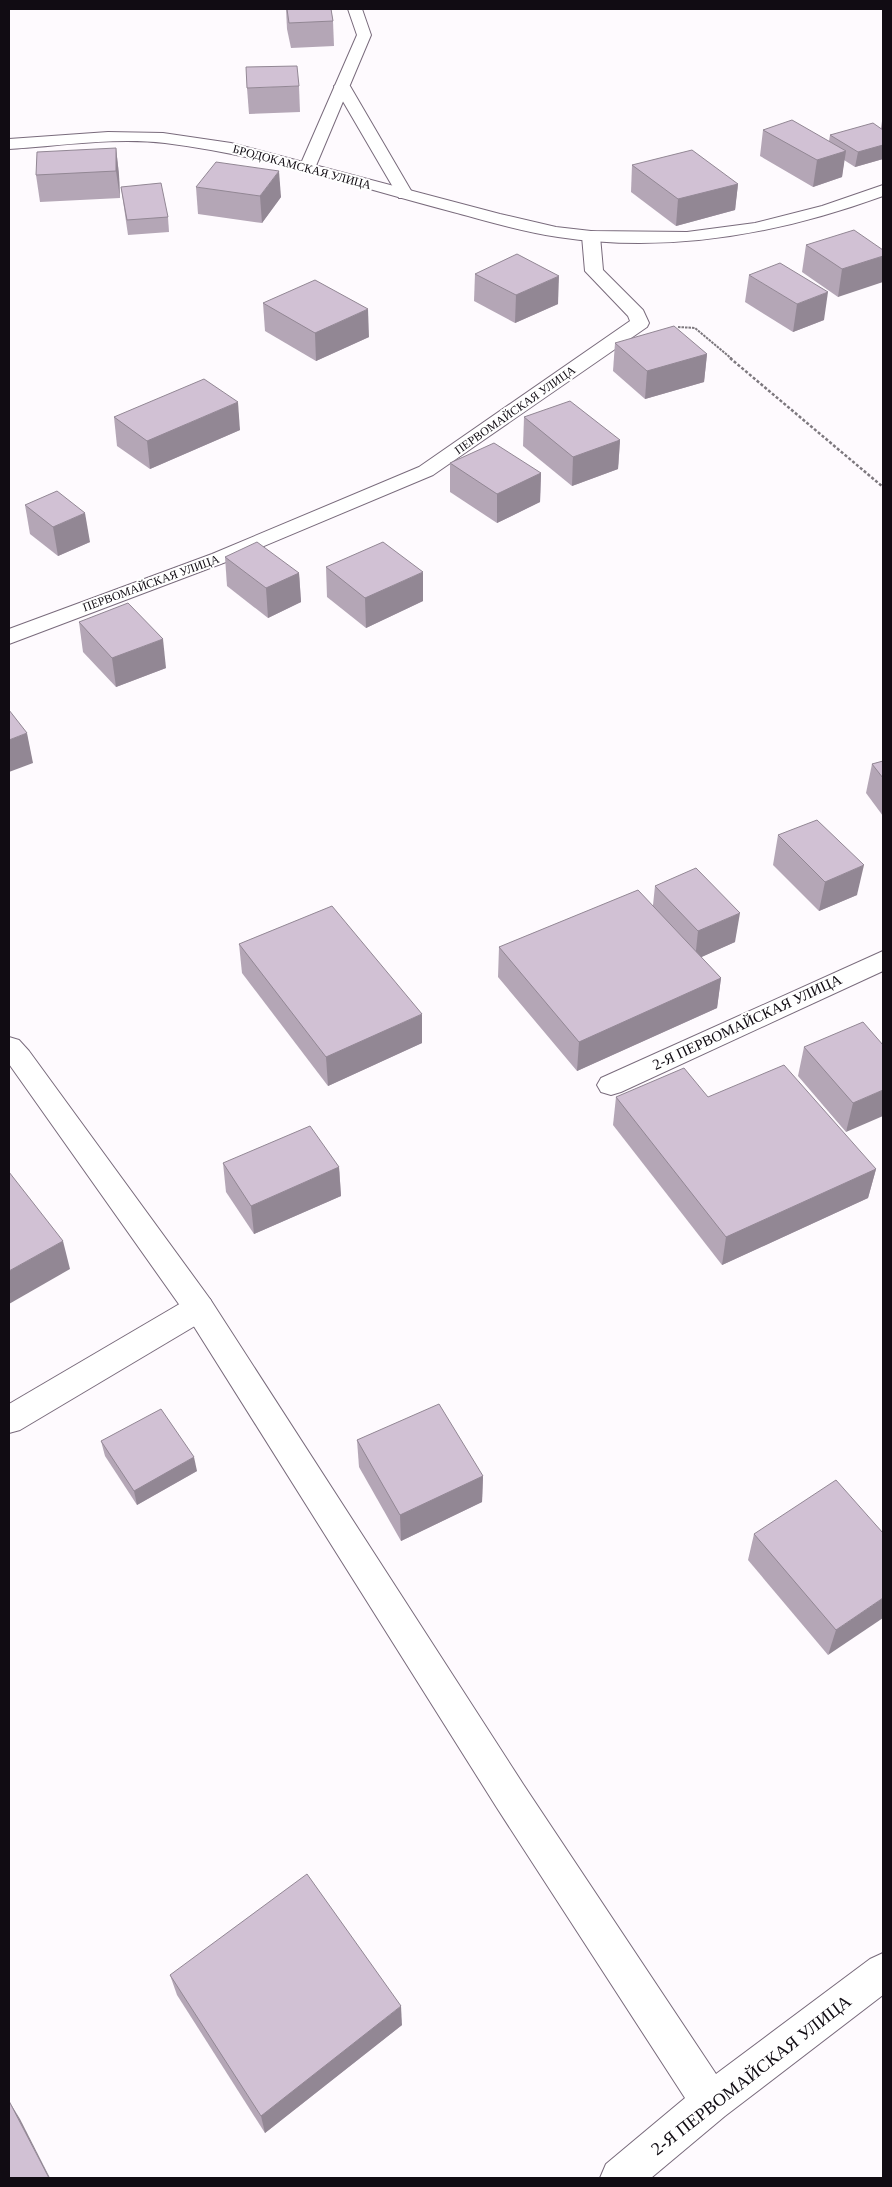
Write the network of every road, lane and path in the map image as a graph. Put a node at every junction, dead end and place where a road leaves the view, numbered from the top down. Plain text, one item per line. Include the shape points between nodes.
1 (355, 9) edge
2 (342, 86) junction
3 (9, 144) edge
4 (307, 168) junction
5 (883, 190) edge
6 (405, 194) junction
7 (591, 236) junction
8 (640, 323) junction
9 (883, 487) edge
10 (9, 637) edge
11 (883, 960) edge
12 (9, 1046) edge
13 (611, 1085) dead end
14 (200, 1308) junction
15 (9, 1420) edge
16 (883, 1972) edge
17 (711, 2102) junction
18 (620, 2178) edge

1 - 2 street via 364,36
2 - 4 street
2 - 6 street
3 - 4 street, БРОДОКАМСКАЯ УЛИЦА via 108,136 164,138 231,148
4 - 6 street, БРОДОКАМСКАЯ УЛИЦА
5 - 7 street via 828,210 755,228 687,237
6 - 7 street, БРОДОКАМСКАЯ УЛИЦА via 546,230
7 - 8 street via 594,271 637,314
8 - 9 path via 694,328
8 - 10 street, ПЕРВОМАЙСКАЯ УЛИЦА via 426,471 219,558
11 - 13 street, 2-Я ПЕРВОМАЙСКАЯ УЛИЦА
12 - 14 street
14 - 15 street
14 - 17 street via 510,1796
16 - 17 street, 2-Я ПЕРВОМАЙСКАЯ УЛИЦА
17 - 18 street, 2-Я ПЕРВОМАЙСКАЯ УЛИЦА

